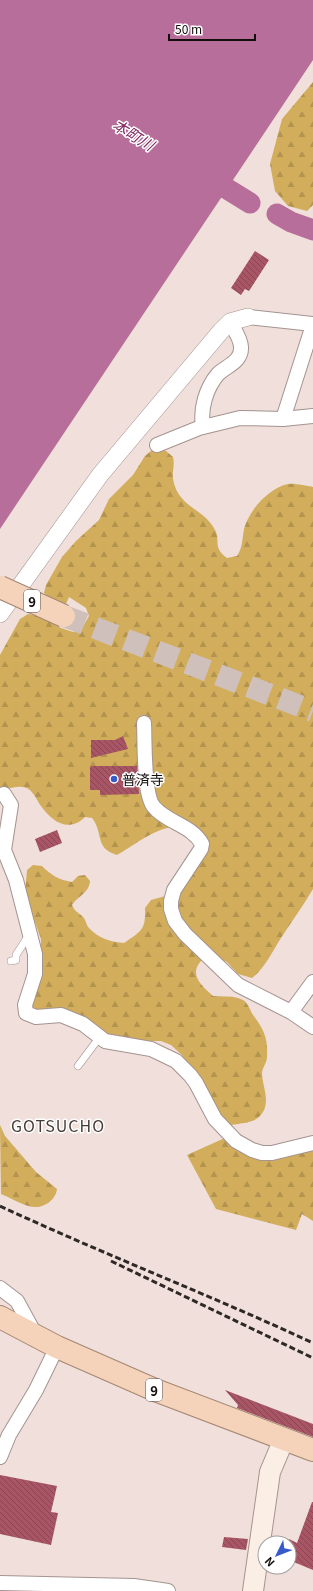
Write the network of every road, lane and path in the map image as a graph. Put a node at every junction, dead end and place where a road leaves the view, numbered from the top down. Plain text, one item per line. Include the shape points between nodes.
1 (248, 317) joint
2 (230, 322) junction
3 (313, 325) edge
4 (313, 416) edge
5 (282, 419) junction
6 (203, 426) junction
7 (157, 445) dead end
8 (4, 590) edge
9 (0, 614) edge
10 (64, 616) tunnel mouth
11 (144, 723) dead end
12 (4, 794) dead end
13 (31, 933) junction
14 (11, 961) dead end
15 (313, 982) edge
16 (291, 1012) junction
17 (313, 1027) edge
18 (99, 1038) junction
19 (78, 1066) dead end
20 (313, 1143) edge
21 (0, 1288) edge
22 (0, 1317) edge
23 (37, 1337) junction
24 (57, 1347) junction
25 (284, 1439) junction
26 (313, 1450) edge
27 (0, 1457) edge
28 (0, 1583) edge
29 (67, 1588) edge
30 (134, 1589) edge
31 (168, 1591) edge
32 (253, 1591) edge

1 - 2 street
1 - 3 street
2 - 6 street via 240,342 240,353 235,362 218,375 208,390 202,418
2 - 8 street via 124,444
3 - 5 street
4 - 5 street
5 - 6 street via 240,418
6 - 7 street
8 - 9 street
8 - 10 highway, 9, bridge
11 - 16 street via 147,792 151,804 156,810 190,830 202,844 174,890 171,909 175,921 238,985
12 - 13 street via 11,805 4,850 16,880
13 - 14 lane via 16,955 16,960
13 - 18 street via 35,974 25,1005 26,1013 36,1017 61,1015 83,1024
15 - 16 street
16 - 17 street
18 - 19 lane
18 - 20 street via 151,1049 176,1061 196,1083 214,1119 236,1141 252,1150 272,1153
21 - 23 street via 17,1301
22 - 23 highway, 9
23 - 24 highway, 9
24 - 25 highway, 9 via 155,1390
24 - 27 street via 36,1390 9,1435
25 - 26 highway, 9
25 - 32 main road via 270,1472
28 - 29 street
29 - 30 street
30 - 31 street

